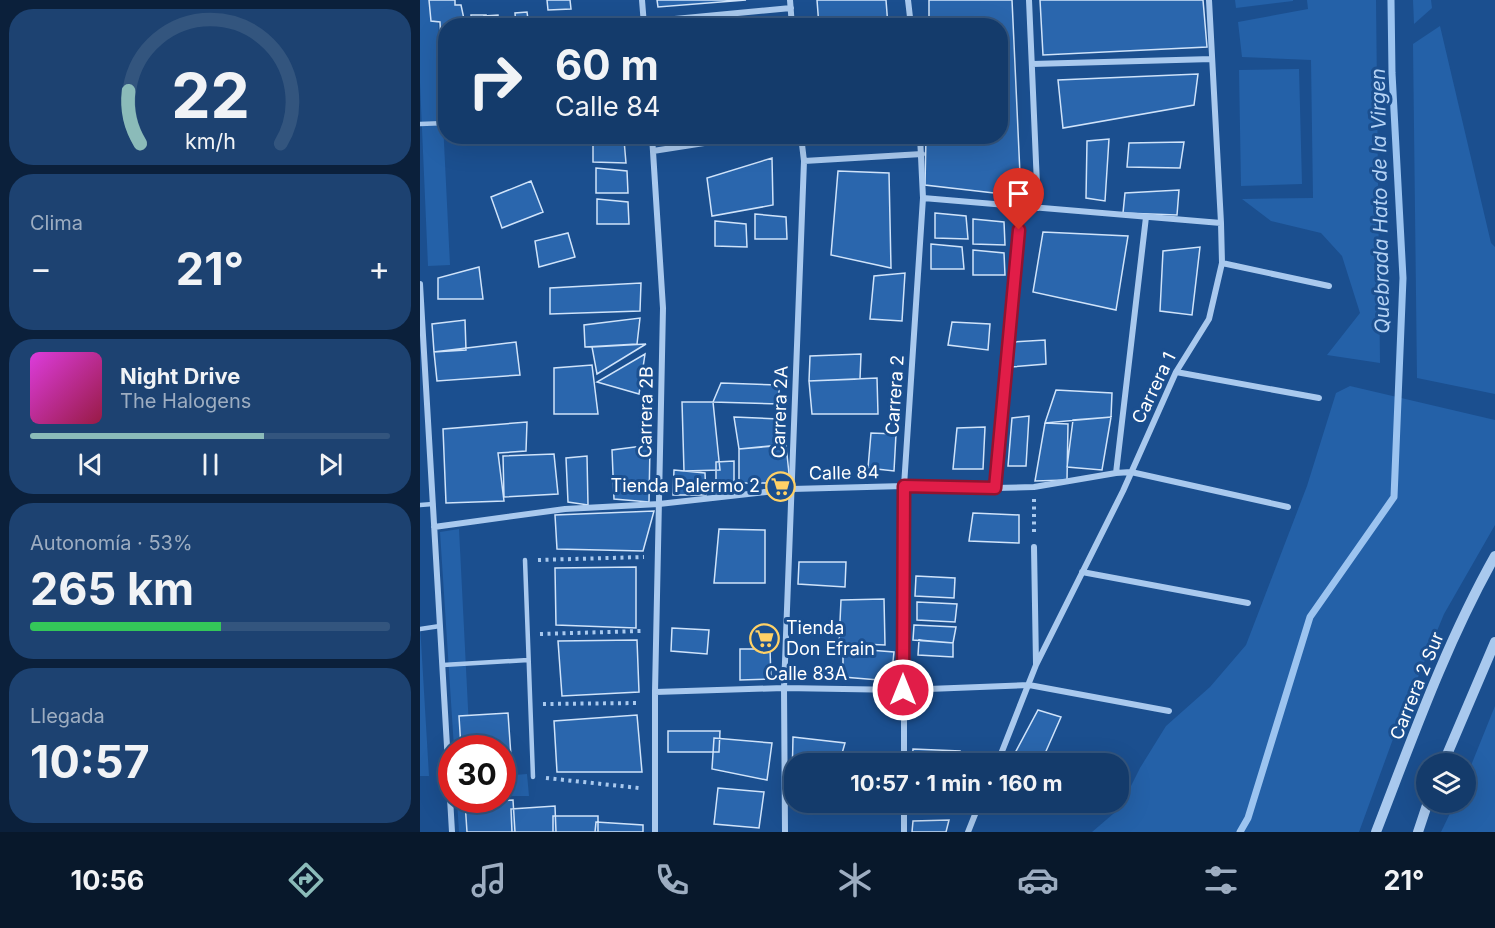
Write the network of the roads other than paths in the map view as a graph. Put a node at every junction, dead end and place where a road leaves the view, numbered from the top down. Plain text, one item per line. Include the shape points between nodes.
1 (642, 0) edge
2 (790, 0) edge
3 (908, 0) edge
4 (1029, 0) edge
5 (1209, 0) edge
6 (790, 8) junction
7 (643, 18) edge
8 (698, 18) edge
9 (791, 18) edge
10 (910, 18) edge
11 (1212, 59) junction
12 (1032, 64) junction
13 (438, 123) edge
14 (420, 124) edge
15 (653, 144) edge
16 (694, 144) edge
17 (802, 144) edge
18 (921, 144) edge
19 (653, 150) junction
20 (922, 154) junction
21 (804, 161) junction
22 (923, 198) junction
23 (1021, 207) junction
24 (1038, 208) junction
25 (1146, 217) junction
26 (1221, 223) junction
27 (1222, 263) junction
28 (420, 284) edge
29 (1329, 286) dead end
30 (1176, 372) junction
31 (423, 383) edge
32 (1318, 398) dead end
33 (1131, 472) junction
34 (1116, 473) junction
35 (904, 486) junction
36 (995, 488) junction
37 (792, 489) junction
38 (433, 504) junction
39 (659, 504) junction
40 (420, 505) edge
41 (1288, 507) dead end
42 (434, 527) junction
43 (1034, 547) road end
44 (1495, 556) edge
45 (525, 560) road end
46 (1082, 572) junction
47 (1248, 603) dead end
48 (440, 626) junction
49 (420, 629) edge
50 (1495, 642) edge
51 (528, 660) junction
52 (442, 665) junction
53 (1036, 665) junction
54 (1029, 685) junction
55 (784, 688) junction
56 (903, 690) junction
57 (656, 692) junction
58 (1169, 711) dead end
59 (904, 753) edge
60 (1001, 753) edge
61 (1448, 753) edge
62 (533, 777) road end
63 (904, 813) edge
64 (976, 813) edge
65 (1424, 813) edge
66 (452, 832) edge
67 (655, 832) edge
68 (785, 832) edge
69 (904, 832) edge
70 (968, 832) edge
71 (1376, 832) edge
72 (1418, 832) edge

1 - 7 street
2 - 6 street
3 - 10 street
4 - 12 street
5 - 11 street, Carrera 1
6 - 8 street
6 - 9 street
11 - 12 street
11 - 26 street, Carrera 1
12 - 24 street
13 - 14 lane
15 - 19 street, Carrera 2B
16 - 19 street
17 - 21 street, Carrera 2A
18 - 20 street, Carrera 2
19 - 39 street, Carrera 2B via 663,308
20 - 21 street
20 - 22 street, Carrera 2
21 - 37 street, Carrera 2A
22 - 23 street
22 - 35 street, Carrera 2
23 - 24 street
23 - 36 street
24 - 25 street
25 - 26 street
25 - 34 street
26 - 27 street, Carrera 1
27 - 29 street
27 - 30 street, Carrera 1 via 1209,319
28 - 31 street
30 - 32 street
30 - 33 street, Carrera 1
31 - 38 street
33 - 34 street, Calle 84
33 - 41 street, Calle 84
33 - 46 street, Carrera 1
34 - 36 street, Calle 84 via 1034,487
35 - 36 street, Calle 84
35 - 37 street, Calle 84
35 - 56 street, Carrera 2
37 - 39 street, Calle 84
37 - 55 street, Carrera 2A
38 - 40 lane
38 - 42 street
39 - 42 street, Calle 84 via 565,509
39 - 57 street, Carrera 2B
42 - 48 street
43 - 53 street
44 - 71 street, Carrera 2 Sur via 1448,651
45 - 51 lane
46 - 47 street
46 - 53 street, Carrera 1
48 - 49 lane
48 - 52 street
50 - 61 street
51 - 52 lane
51 - 62 lane
52 - 66 street
53 - 54 street, Carrera 1
54 - 56 street, Calle 83A
54 - 58 street, Calle 83A
54 - 60 street, Carrera 1
55 - 56 street, Calle 83A
55 - 57 street, Calle 83A
55 - 68 street, Carrera 2A
56 - 59 street, Carrera 2
57 - 67 street, Carrera 2B
63 - 69 street
64 - 70 street
65 - 72 street

